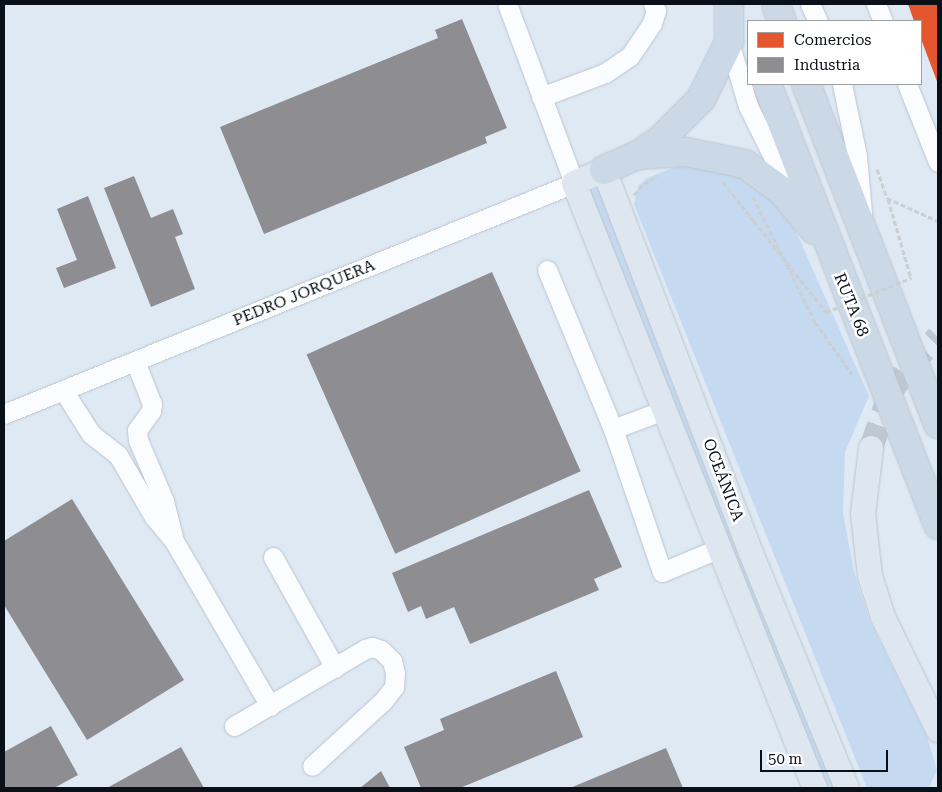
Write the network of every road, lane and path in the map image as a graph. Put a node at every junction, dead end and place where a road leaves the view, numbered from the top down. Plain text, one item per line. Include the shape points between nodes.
1 (507, 4) edge
2 (653, 4) edge
3 (729, 4) edge
4 (736, 4) edge
5 (776, 4) edge
6 (810, 4) edge
7 (876, 4) edge
8 (782, 20) edge
9 (818, 20) edge
10 (883, 20) edge
11 (739, 38) edge
12 (767, 85) edge
13 (806, 85) edge
14 (842, 85) edge
15 (908, 85) edge
16 (541, 98) junction
17 (638, 156) junction
18 (938, 162) edge
19 (875, 163) dead end
20 (604, 170) junction
21 (720, 179) dead end
22 (574, 183) junction
23 (751, 194) dead end
24 (887, 198) junction
25 (798, 209) junction
26 (938, 221) edge
27 (863, 233) junction
28 (632, 245) junction
29 (832, 254) junction
30 (602, 256) junction
31 (547, 270) dead end
32 (135, 362) junction
33 (852, 374) dead end
34 (63, 390) junction
35 (664, 410) junction
36 (4, 414) edge
37 (938, 424) edge
38 (613, 429) junction
39 (871, 448) tunnel mouth
40 (938, 525) edge
41 (174, 541) junction
42 (751, 553) junction
43 (724, 556) junction
44 (273, 557) dead end
45 (335, 668) junction
46 (270, 706) junction
47 (234, 726) dead end
48 (938, 730) edge
49 (312, 766) dead end
50 (815, 788) edge
51 (847, 788) edge

1 - 16 street
2 - 16 street via 656,11 652,23 630,56 605,72
3 - 11 highway
4 - 11 highway
5 - 8 highway
6 - 9 street
7 - 10 street
11 - 17 highway via 689,114
11 - 25 street via 748,106
12 - 29 highway, RUTA 68
13 - 27 highway
14 - 27 street via 857,156
15 - 18 street
16 - 22 street
17 - 20 highway
17 - 25 highway via 686,152 745,164 770,180
19 - 24 path
20 - 22 main road, PEDRO JORQUERA
20 - 28 main road, OCEÁNICA
21 - 24 path, bridge via 826,312 911,278
22 - 30 main road, OCEÁNICA
22 - 32 street, PEDRO JORQUERA
23 - 33 path via 815,322
24 - 26 path
25 - 29 highway
27 - 37 highway
28 - 30 main road via 616,242
28 - 42 main road, OCEÁNICA
29 - 40 highway, RUTA 68
30 - 35 main road, OCEÁNICA
31 - 38 street
32 - 34 street, PEDRO JORQUERA
32 - 41 street via 152,404 152,411 137,430 138,440 164,502
34 - 36 street, PEDRO JORQUERA
34 - 41 street via 91,434 118,456 154,517
35 - 38 street
35 - 43 main road, OCEÁNICA
38 - 43 street via 662,572
39 - 48 main road via 863,514 870,576 883,617
41 - 46 street
42 - 43 main road
42 - 51 main road, OCEÁNICA
43 - 50 main road, OCEÁNICA
44 - 45 street
45 - 46 street
45 - 49 street via 372,647 392,661 394,687
46 - 47 street

